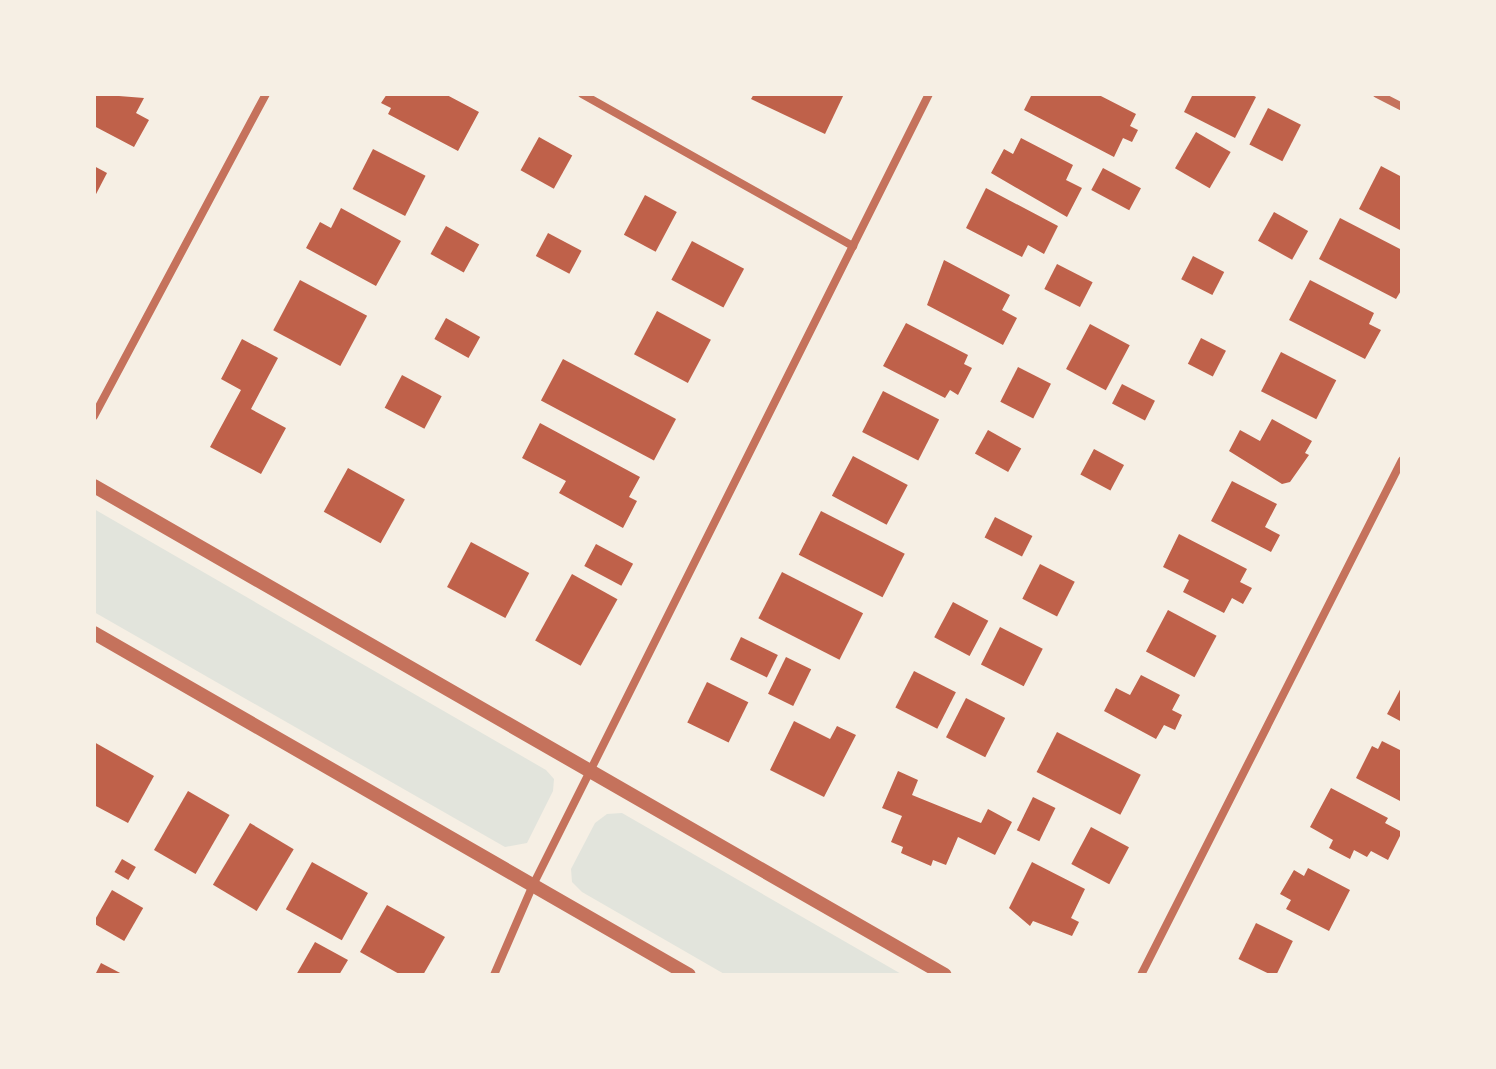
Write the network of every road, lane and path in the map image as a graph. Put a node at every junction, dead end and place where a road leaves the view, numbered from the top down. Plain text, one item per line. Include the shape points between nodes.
1 (266, 94) edge
2 (582, 94) edge
3 (929, 94) edge
4 (1377, 94) edge
5 (1402, 107) edge
6 (853, 246) junction
7 (94, 416) edge
8 (1402, 460) edge
9 (94, 486) edge
10 (94, 633) edge
11 (590, 770) junction
12 (533, 885) junction
13 (494, 975) edge
14 (689, 975) edge
15 (945, 975) edge
16 (1141, 975) edge

1 - 7 street
2 - 6 street
3 - 6 street
4 - 5 street
6 - 11 street
8 - 16 street
9 - 11 street
10 - 12 street
11 - 12 street
11 - 15 street
12 - 13 street
12 - 14 street

